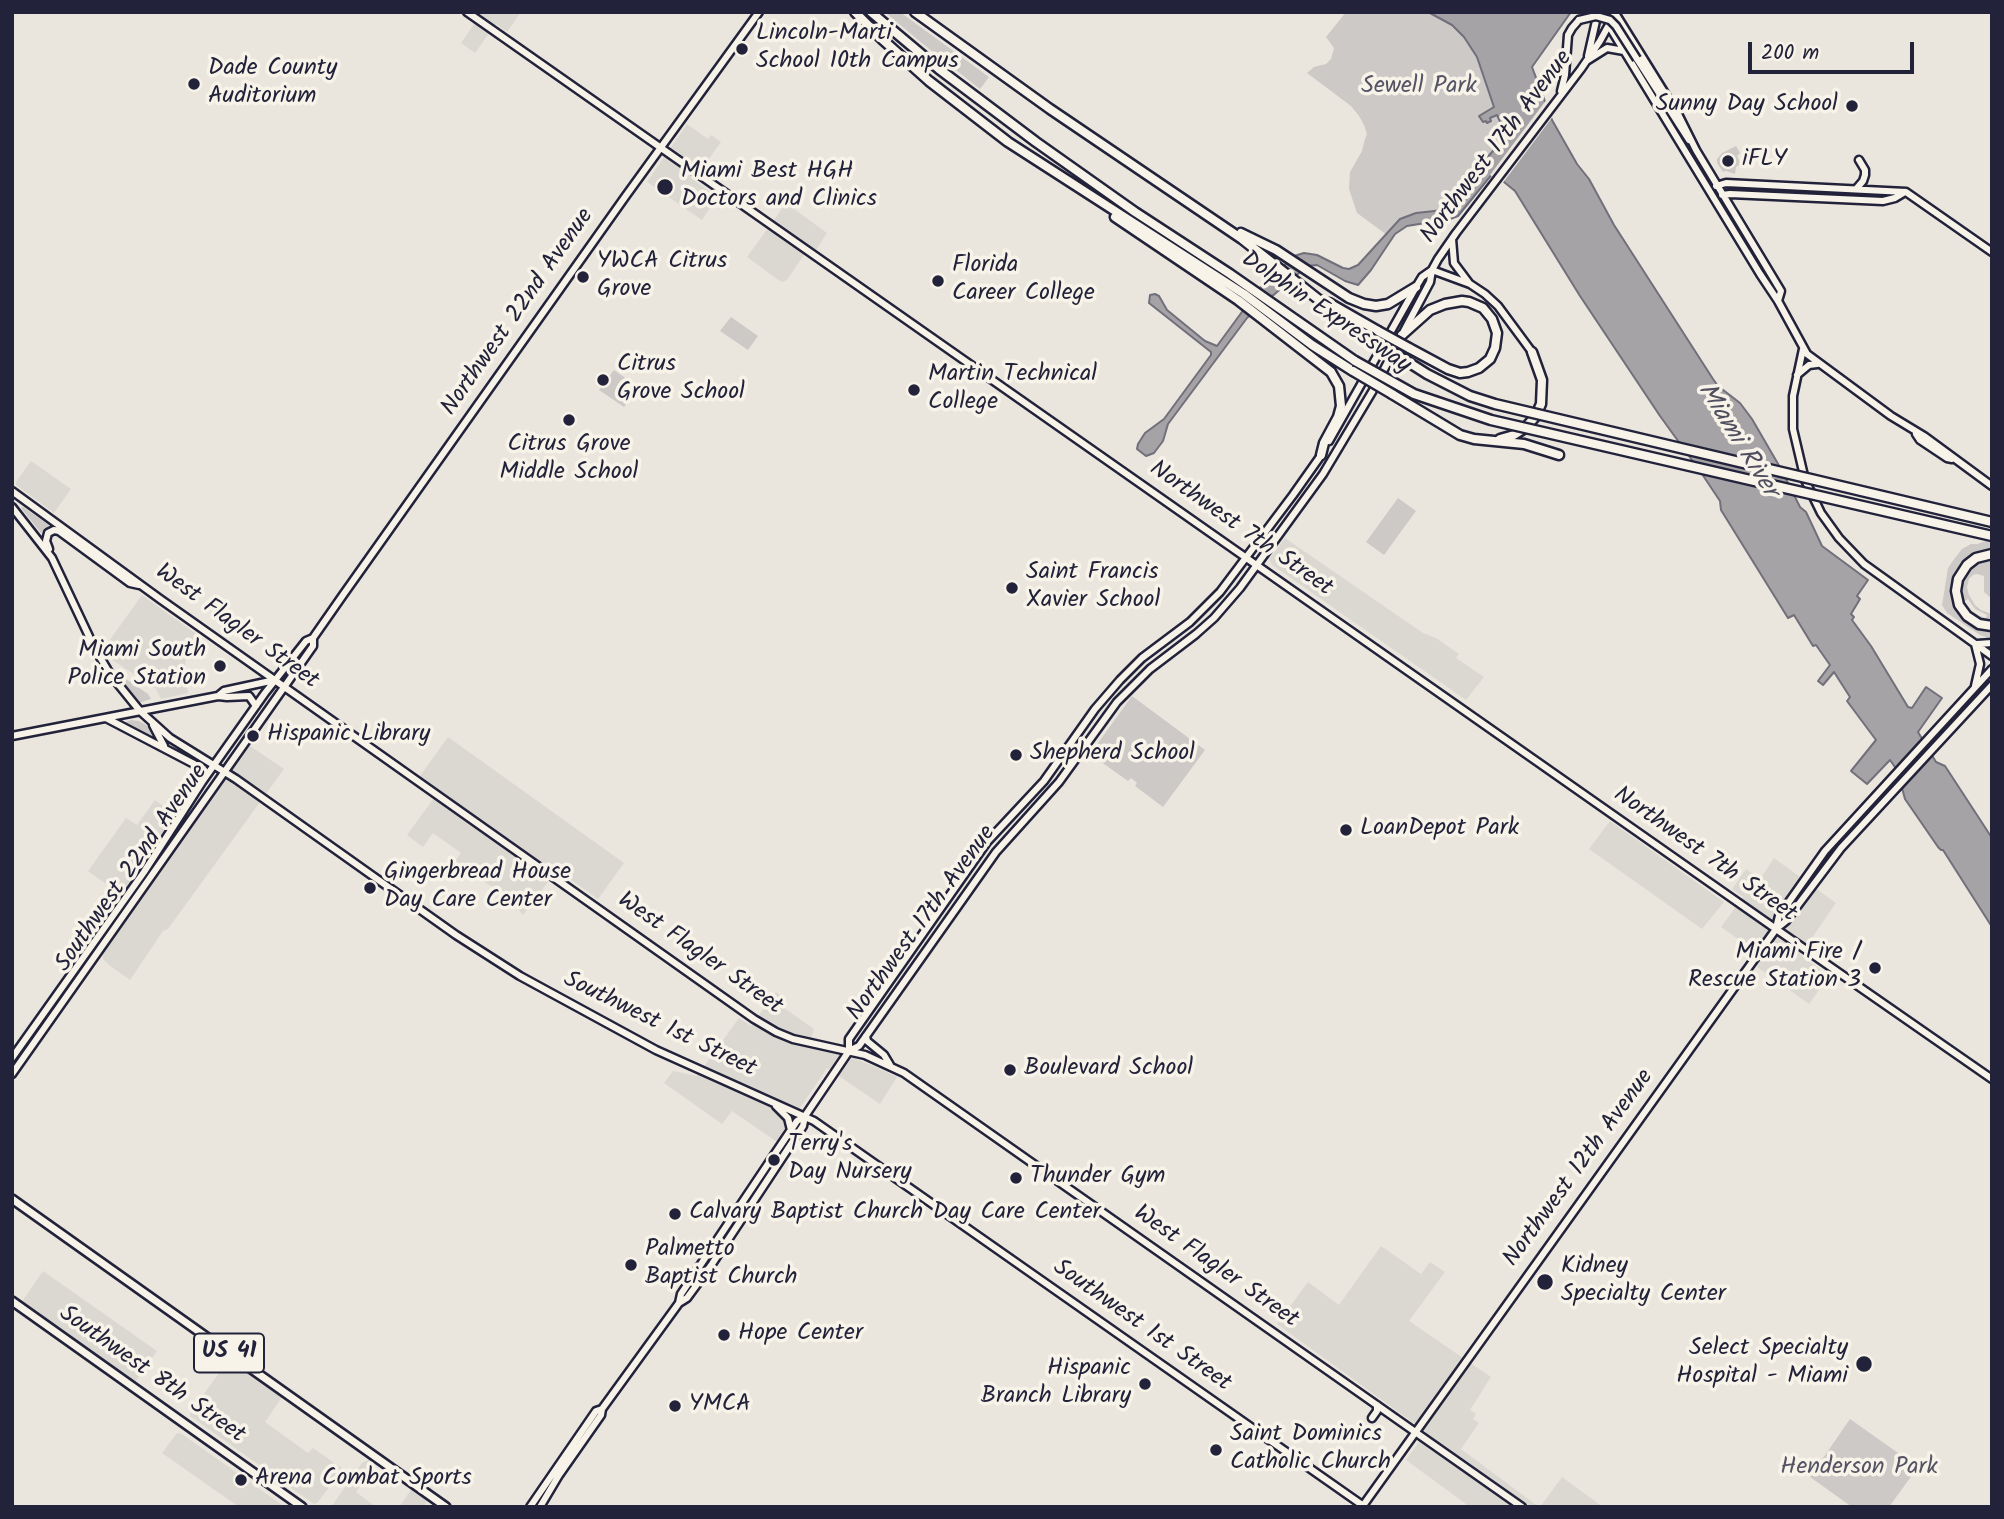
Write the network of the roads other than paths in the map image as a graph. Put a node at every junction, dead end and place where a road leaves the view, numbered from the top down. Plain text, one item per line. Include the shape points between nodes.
1 (467, 12) edge
2 (760, 12) edge
3 (855, 12) edge
4 (872, 12) edge
5 (915, 12) edge
6 (1598, 12) edge
7 (1616, 13) edge
8 (1609, 26) junction
9 (1624, 51) junction
10 (1586, 61) junction
11 (1556, 100) junction
12 (660, 148) junction
13 (1696, 150) junction
14 (1859, 160) dead end
15 (1718, 185) junction
16 (1708, 188) junction
17 (1857, 189) junction
18 (1906, 192) junction
19 (1723, 195) junction
20 (1713, 197) junction
21 (1214, 219) junction
22 (1452, 239) junction
23 (1992, 252) edge
24 (1432, 270) junction
25 (1470, 284) junction
26 (1416, 287) junction
27 (1311, 293) junction
28 (1778, 301) junction
29 (1265, 315) junction
30 (1402, 335) junction
31 (1803, 349) junction
32 (1532, 352) joint
33 (1819, 365) junction
34 (1796, 377) junction
35 (1490, 442) junction
36 (1321, 455) junction
37 (1559, 455) dead end
38 (1992, 486) edge
39 (12, 491) edge
40 (12, 507) edge
41 (1992, 522) edge
42 (1992, 536) edge
43 (1992, 554) edge
44 (52, 558) junction
45 (1246, 558) junction
46 (1256, 566) junction
47 (143, 585) junction
48 (1992, 626) edge
49 (313, 638) junction
50 (1975, 643) junction
51 (1992, 643) edge
52 (1992, 656) edge
53 (1992, 669) edge
54 (275, 680) junction
55 (1992, 685) edge
56 (284, 687) junction
57 (1975, 688) junction
58 (218, 696) junction
59 (256, 706) junction
60 (140, 711) junction
61 (106, 718) junction
62 (152, 723) junction
63 (12, 736) edge
64 (166, 749) junction
65 (214, 765) junction
66 (224, 772) junction
67 (202, 782) junction
68 (1776, 929) junction
69 (866, 1036) junction
70 (849, 1051) junction
71 (12, 1058) edge
72 (890, 1065) junction
73 (12, 1074) edge
74 (1992, 1079) edge
75 (772, 1102) junction
76 (805, 1116) junction
77 (791, 1130) junction
78 (751, 1191) junction
79 (760, 1191) junction
80 (12, 1199) edge
81 (710, 1252) junction
82 (712, 1264) junction
83 (12, 1301) edge
84 (678, 1303) junction
85 (1377, 1405) junction
86 (601, 1409) junction
87 (1371, 1418) dead end
88 (1416, 1432) junction
89 (1363, 1506) edge
90 (302, 1507) edge
91 (446, 1507) edge
92 (530, 1507) edge
93 (540, 1507) edge
94 (1522, 1507) edge

1 - 12 main road, Northwest 7th Street
2 - 12 main road, Northwest 22nd Avenue
3 - 29 highway via 960,106 1008,142
4 - 42 highway, Dolphin Expressway, bridge via 939,69 1135,212 1355,361 1414,394 1491,420
5 - 21 highway, Dolphin Expressway via 1050,110
6 - 10 main road
7 - 8 main road, Northwest 17th Avenue
7 - 13 main road
8 - 9 main road
8 - 10 main road, Northwest 17th Avenue
9 - 10 main road via 1606,48
9 - 16 main road
10 - 11 main road, Northwest 17th Avenue
11 - 13 main road, bridge via 1565,75 1568,35 1579,20 1602,17 1616,26
11 - 22 main road, Northwest 17th Avenue
12 - 45 main road, Northwest 7th Street
12 - 49 main road, Northwest 22nd Avenue
13 - 15 main road
14 - 17 main road via 1866,175
15 - 16 main road
15 - 17 main road
15 - 19 main road
16 - 20 main road
17 - 18 main road
18 - 19 main road via 1883,201
18 - 23 main road
19 - 20 main road
19 - 28 main road via 1780,291
20 - 28 main road
21 - 26 highway via 1349,298 1370,305 1388,304
21 - 27 highway, Dolphin Expressway
22 - 24 main road, Northwest 17th Avenue
22 - 25 main road via 1454,263
24 - 25 main road
24 - 26 main road, Northwest 17th Avenue
24 - 30 main road, Northwest 17th Avenue
25 - 32 main road via 1493,301
26 - 36 main road, Northwest 17th Avenue
27 - 30 highway, bridge via 1460,373 1479,368 1489,359 1497,332 1483,308 1461,301 1430,310
27 - 41 highway, Dolphin Expressway, bridge via 1369,337 1470,396
28 - 31 main road
29 - 35 highway, bridge via 1449,429
29 - 36 highway via 1337,381 1340,412
30 - 46 main road, Northwest 17th Avenue via 1323,474
31 - 33 main road
31 - 34 main road
32 - 35 highway via 1543,393 1535,417 1514,435
33 - 34 main road via 1809,365
33 - 38 main road
34 - 50 main road via 1793,429 1803,472 1821,513 1870,569
35 - 37 highway via 1524,444
36 - 45 main road, Northwest 17th Avenue
39 - 47 main road, West Flagler Street
40 - 44 main road, Southwest 1st Street
43 - 48 highway via 1967,565 1956,591 1967,616
44 - 47 main road via 47,536 54,530 130,583
44 - 60 main road, Southwest 1st Street via 94,648
45 - 46 main road, Northwest 7th Street
45 - 70 main road, Northwest 17th Avenue via 1205,608 1120,680 1044,781 993,835 849,1039
46 - 68 main road, Northwest 7th Street
46 - 69 main road, Northwest 17th Avenue via 1214,618 1117,702 1059,782 996,852
47 - 54 main road, West Flagler Street
49 - 54 main road, Northwest 22nd Avenue
49 - 56 main road, Northwest 22nd Avenue via 313,646
50 - 51 main road
50 - 52 main road
50 - 57 main road via 1980,664
53 - 57 main road, Northwest 12th Avenue
54 - 56 main road, West Flagler Street
54 - 58 main road
54 - 59 main road, Southwest 22nd Avenue
55 - 68 main road, Northwest 12th Avenue via 1847,841
56 - 66 main road, Southwest 22nd Avenue
56 - 70 main road, West Flagler Street via 754,1019 793,1039
57 - 68 main road, Northwest 12th Avenue via 1812,869 1779,916
58 - 59 main road via 249,696
58 - 60 main road
59 - 65 main road, Southwest 22nd Avenue
60 - 61 main road
60 - 62 main road, Southwest 1st Street
61 - 63 main road
61 - 64 main road
62 - 64 main road
62 - 65 main road, Southwest 1st Street
64 - 67 main road via 197,767
65 - 66 main road, Southwest 1st Street
65 - 67 main road, Southwest 22nd Avenue
66 - 73 main road, Southwest 22nd Avenue
66 - 75 main road, Southwest 1st Street via 526,980 648,1046
67 - 71 main road, Southwest 22nd Avenue
68 - 74 main road, Northwest 7th Street
68 - 88 main road, Northwest 12th Avenue
69 - 70 main road, Northwest 17th Avenue
69 - 72 main road
70 - 72 main road, West Flagler Street
70 - 76 main road
72 - 85 main road, West Flagler Street
75 - 76 main road, Southwest 1st Street
75 - 77 main road via 788,1118
76 - 77 main road
76 - 79 main road
76 - 89 main road, Southwest 1st Street
77 - 78 main road
78 - 79 main road
78 - 81 main road
79 - 82 main road
80 - 91 main road, US 41
81 - 82 main road
81 - 84 main road
82 - 84 main road
83 - 90 main road, Southwest 8th Street
84 - 86 main road
85 - 87 main road
85 - 88 main road, West Flagler Street
86 - 92 main road
86 - 93 main road
88 - 89 main road, Northwest 12th Avenue
88 - 94 main road, West Flagler Street

